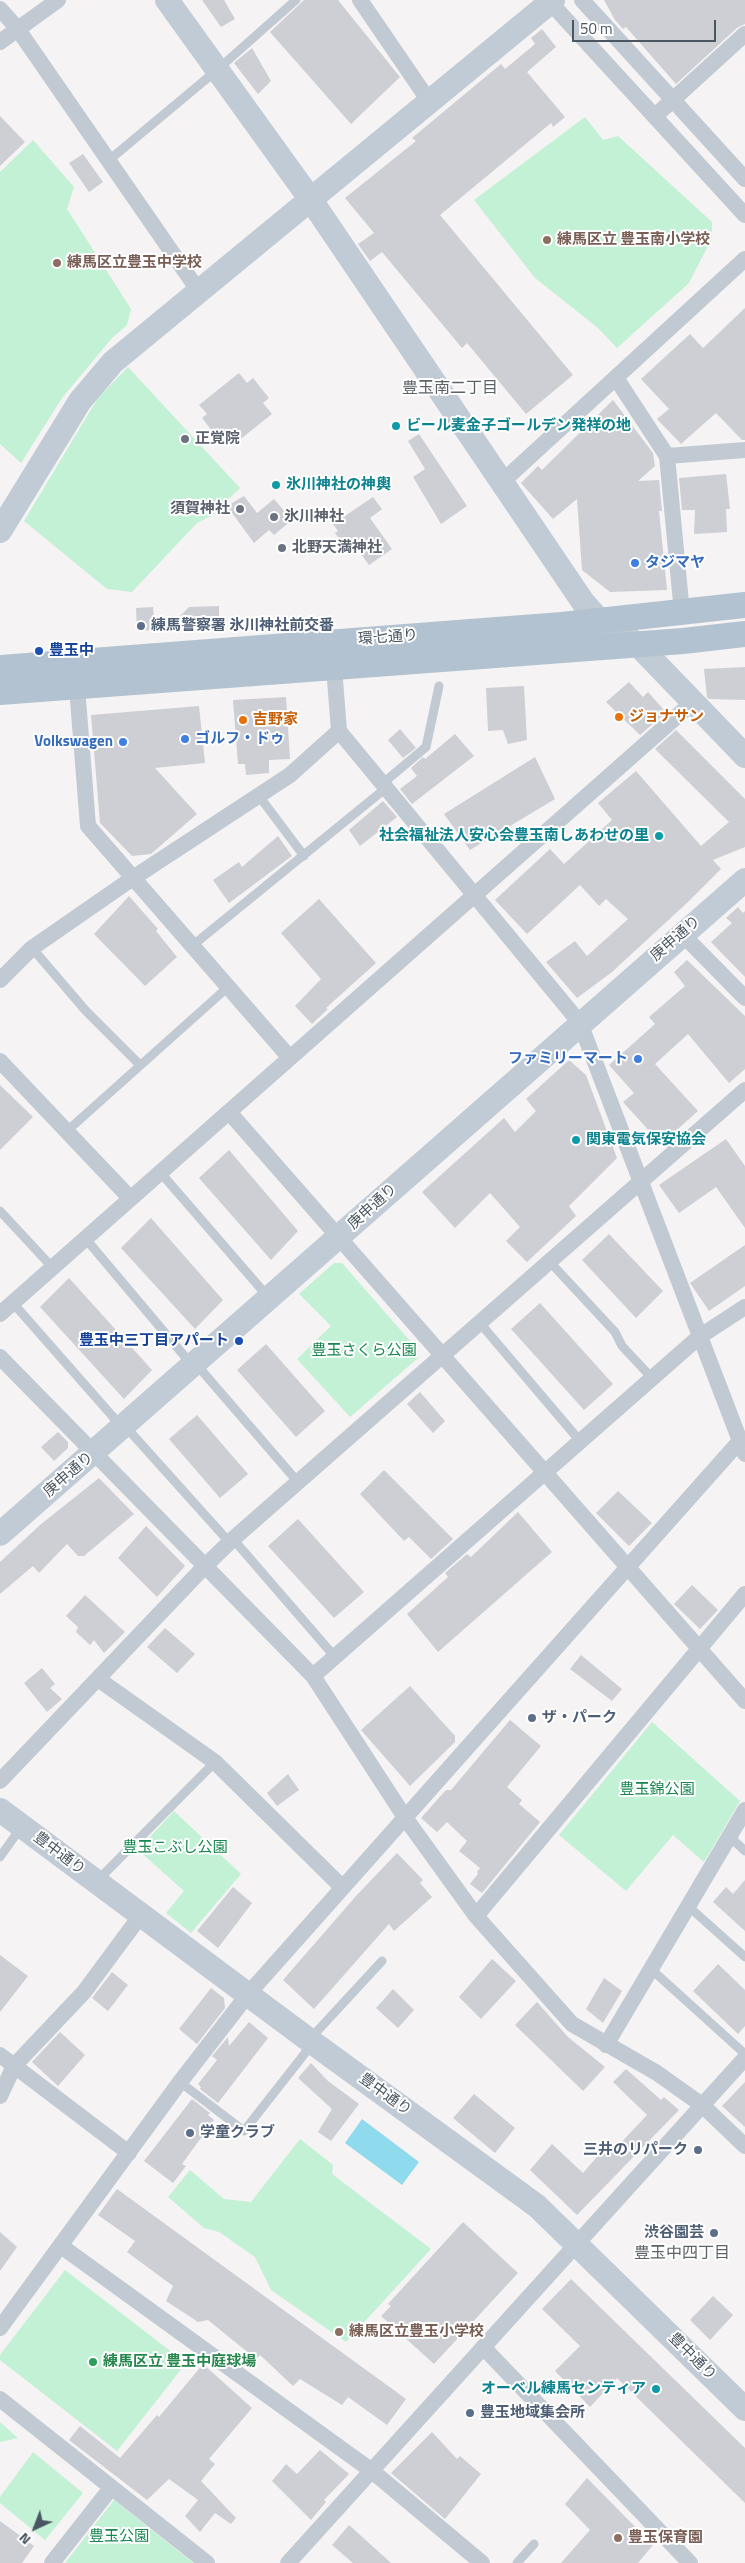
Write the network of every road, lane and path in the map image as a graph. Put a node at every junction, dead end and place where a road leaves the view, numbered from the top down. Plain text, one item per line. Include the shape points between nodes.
1 (58, 0) edge
2 (167, 0) edge
3 (296, 0) edge
4 (360, 0) edge
5 (582, 0) edge
6 (550, 1) edge
7 (0, 9) edge
8 (17, 28) junction
9 (745, 34) edge
10 (0, 42) edge
11 (217, 70) junction
12 (673, 100) junction
13 (429, 101) junction
14 (654, 116) junction
15 (108, 161) junction
16 (745, 179) edge
17 (310, 200) junction
18 (745, 215) edge
19 (745, 259) edge
20 (198, 290) junction
21 (616, 378) junction
22 (745, 450) edge
23 (667, 456) junction
24 (502, 482) junction
25 (0, 531) edge
26 (745, 605) edge
27 (682, 613) junction
28 (600, 621) junction
29 (745, 634) edge
30 (637, 644) junction
31 (334, 667) junction
32 (0, 668) edge
33 (439, 686) dead end
34 (77, 687) junction
35 (0, 692) edge
36 (692, 703) junction
37 (339, 731) junction
38 (745, 756) edge
39 (384, 786) junction
40 (259, 796) junction
41 (304, 856) junction
42 (133, 878) junction
43 (745, 880) edge
44 (474, 896) junction
45 (682, 934) junction
46 (192, 946) junction
47 (32, 948) junction
48 (0, 980) edge
49 (228, 987) junction
50 (745, 998) edge
51 (580, 1023) junction
52 (290, 1058) junction
53 (0, 1062) edge
54 (140, 1065) junction
55 (745, 1090) edge
56 (229, 1112) junction
57 (67, 1131) junction
58 (160, 1172) junction
59 (640, 1184) junction
60 (130, 1198) junction
61 (0, 1211) edge
62 (85, 1238) junction
63 (338, 1238) junction
64 (549, 1261) junction
65 (52, 1267) junction
66 (269, 1298) junction
67 (13, 1303) junction
68 (745, 1307) edge
69 (0, 1314) edge
70 (479, 1322) junction
71 (699, 1337) junction
72 (441, 1355) junction
73 (0, 1357) edge
74 (194, 1364) junction
75 (652, 1378) junction
76 (124, 1427) junction
77 (580, 1441) junction
78 (743, 1445) edge
79 (95, 1452) junction
80 (545, 1473) junction
81 (297, 1481) junction
82 (0, 1534) edge
83 (232, 1541) junction
84 (206, 1565) junction
85 (628, 1568) junction
86 (745, 1594) edge
87 (700, 1650) junction
88 (335, 1657) junction
89 (313, 1676) junction
90 (98, 1679) junction
91 (745, 1701) edge
92 (214, 1762) junction
93 (0, 1781) edge
94 (0, 1810) edge
95 (745, 1810) edge
96 (406, 1819) junction
97 (22, 1826) junction
98 (729, 1836) junction
99 (745, 1851) edge
100 (0, 1857) edge
101 (96, 1882) junction
102 (342, 1887) junction
103 (688, 1906) junction
104 (142, 1916) junction
105 (476, 1916) junction
106 (745, 1957) edge
107 (382, 1961) dead end
108 (651, 1969) junction
109 (249, 1993) junction
110 (311, 2041) junction
111 (606, 2045) junction
112 (745, 2054) edge
113 (0, 2055) edge
114 (745, 2058) edge
115 (14, 2066) junction
116 (180, 2082) junction
117 (0, 2096) edge
118 (702, 2106) junction
119 (745, 2146) edge
120 (128, 2153) junction
121 (577, 2243) junction
122 (61, 2246) junction
123 (0, 2328) edge
124 (483, 2347) junction
125 (0, 2399) edge
126 (745, 2409) edge
127 (372, 2471) junction
128 (111, 2488) junction
129 (534, 2544) dead end
130 (52, 2563) edge
131 (207, 2563) edge
132 (288, 2563) edge
133 (482, 2563) edge
134 (517, 2563) edge
135 (690, 2563) edge

1 - 8 street
2 - 11 street
3 - 11 lane
4 - 13 street
5 - 12 street
6 - 13 street
6 - 14 street
7 - 8 street
8 - 10 street
8 - 15 street
9 - 12 street
11 - 15 lane
11 - 17 street
12 - 14 street
12 - 16 street
13 - 17 street
14 - 18 street
15 - 20 street
17 - 20 street
17 - 24 street
19 - 21 street
20 - 25 street via 95,381
21 - 23 street
21 - 24 street
22 - 23 street
23 - 27 street
24 - 28 street
26 - 27 main road, 環七通り
27 - 28 main road, 環七通り
28 - 30 street
28 - 32 main road, 環七通り
29 - 30 main road, 環七通り
30 - 31 main road, 環七通り
30 - 36 street
31 - 34 main road, 環七通り
31 - 37 street
33 - 39 lane via 426,747
34 - 35 main road, 環七通り
34 - 42 street via 88,826
36 - 38 street
36 - 44 street
37 - 39 street
37 - 40 street via 290,775
39 - 41 lane
39 - 44 street
40 - 41 lane
40 - 42 street
41 - 46 lane
42 - 46 street
42 - 47 street
43 - 45 street, 庚申通り
44 - 51 street
44 - 52 street
45 - 50 street
45 - 51 street, 庚申通り
46 - 49 street
47 - 48 street
47 - 54 lane
49 - 52 street
49 - 54 lane
51 - 59 street
51 - 63 street, 庚申通り
52 - 56 street
53 - 57 street
54 - 57 lane
55 - 59 street
56 - 58 street
56 - 63 street
57 - 60 street
58 - 60 street
58 - 66 lane
59 - 64 street
59 - 71 street
60 - 62 street
61 - 65 lane
62 - 65 street
62 - 74 lane
63 - 66 street, 庚申通り
63 - 72 street
64 - 70 street
64 - 75 lane via 615,1332 622,1346
65 - 67 street
66 - 74 street, 庚申通り
67 - 69 street
67 - 76 lane
68 - 71 street
70 - 72 street
70 - 77 lane
71 - 75 street
71 - 78 street
72 - 80 street
72 - 81 street
73 - 79 street
74 - 76 street, 庚申通り
74 - 81 lane
75 - 77 street
76 - 79 street, 庚申通り
76 - 83 lane
77 - 80 street
78 - 85 street
79 - 82 street, 庚申通り
79 - 84 street
80 - 85 street
80 - 88 street
81 - 83 street
83 - 84 street
83 - 88 lane
84 - 89 street
84 - 90 street
85 - 87 street
85 - 96 street
86 - 87 street
87 - 91 street
87 - 105 street
88 - 89 street
89 - 96 street
90 - 92 street
90 - 93 street
92 - 101 lane
92 - 102 street
94 - 97 street, 豊中通り
95 - 98 street
96 - 102 street
96 - 105 street
97 - 100 lane
97 - 101 street, 豊中通り
98 - 99 lane
98 - 103 street
101 - 104 street, 豊中通り
102 - 109 street
103 - 106 lane
103 - 108 street
104 - 109 street, 豊中通り
104 - 115 street via 84,1992
105 - 111 street via 572,2024
107 - 110 lane
108 - 111 street
108 - 112 lane
109 - 110 street, 豊中通り
109 - 116 street
110 - 116 lane via 244,2131
110 - 121 street, 豊中通り via 537,2206
111 - 118 street via 657,2073
113 - 115 street
114 - 118 street
115 - 117 street
115 - 120 street
116 - 120 street
118 - 119 street
118 - 121 street
120 - 122 street
121 - 124 street
121 - 126 street, 豊中通り
122 - 123 street
122 - 127 street
124 - 127 street
124 - 135 street
125 - 128 street
127 - 132 street
127 - 133 street
128 - 130 street
128 - 131 street
129 - 134 lane

